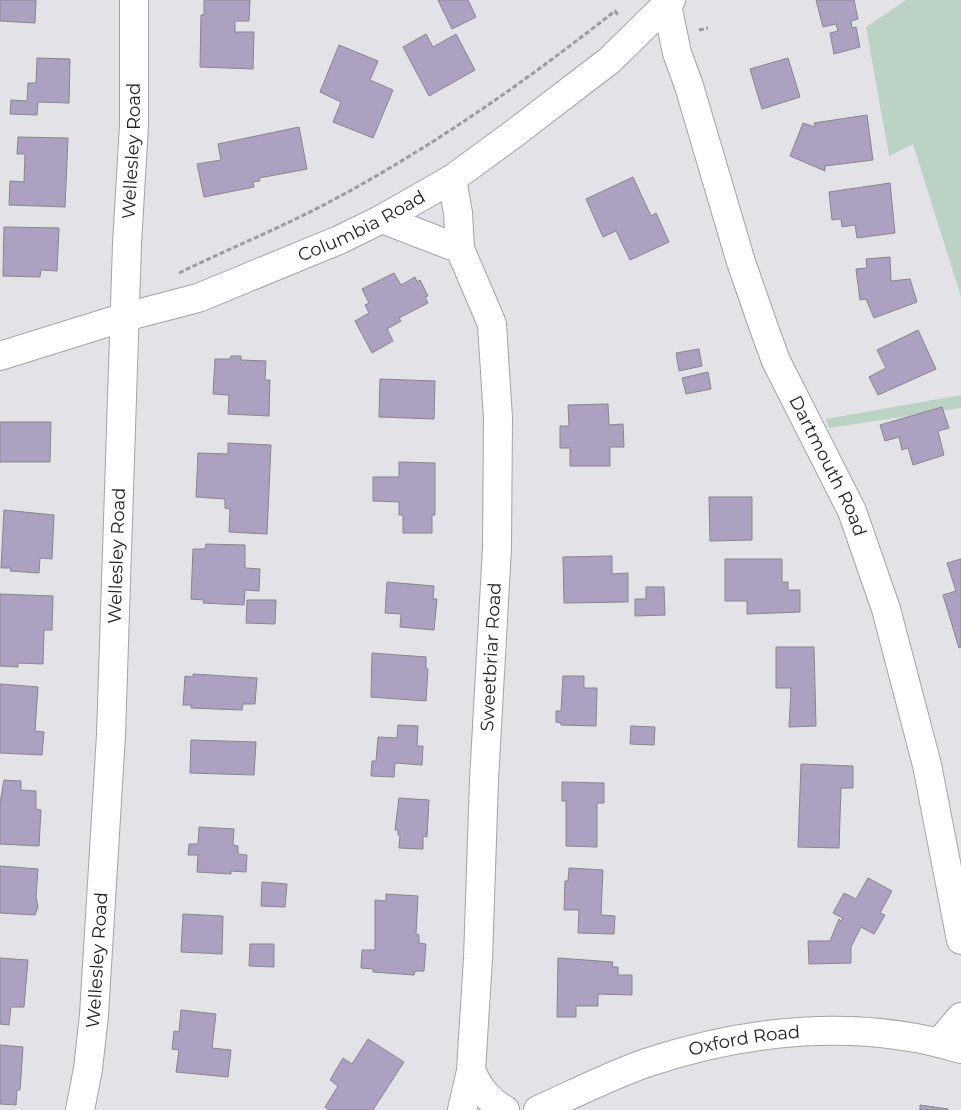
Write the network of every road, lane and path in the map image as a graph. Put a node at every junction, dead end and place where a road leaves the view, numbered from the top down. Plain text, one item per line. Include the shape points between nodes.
1 (134, 0) edge
2 (668, 1) edge
3 (633, 39) junction
4 (452, 179) junction
5 (382, 219) junction
6 (460, 249) junction
7 (178, 273) dead end
8 (125, 317) junction
9 (0, 356) edge
10 (961, 940) edge
11 (961, 1017) edge
12 (950, 1046) edge
13 (471, 1071) junction
14 (80, 1110) edge
15 (462, 1110) edge
16 (504, 1110) edge
17 (538, 1110) edge

1 - 8 street, Wellesley Road via 134,125
2 - 3 street, Columbia Road
2 - 10 street, Dartmouth Road via 677,53 765,331 776,361 852,511 886,609 927,765
3 - 4 street, Columbia Road
3 - 7 path via 616,11 540,70 464,123 397,164 332,200
4 - 5 street, Columbia Road
4 - 6 street, Sweetbriar Road
5 - 6 street
5 - 8 street, Columbia Road via 198,298
6 - 13 street, Sweetbriar Road via 492,324 498,419 497,548
8 - 9 street, Columbia Road
8 - 14 street, Wellesley Road via 111,745 94,1015
11 - 12 street
12 - 17 street, Oxford Road via 900,1035 840,1031 741,1039 647,1063
13 - 15 street, Sweetbriar Road
13 - 16 street via 479,1088

